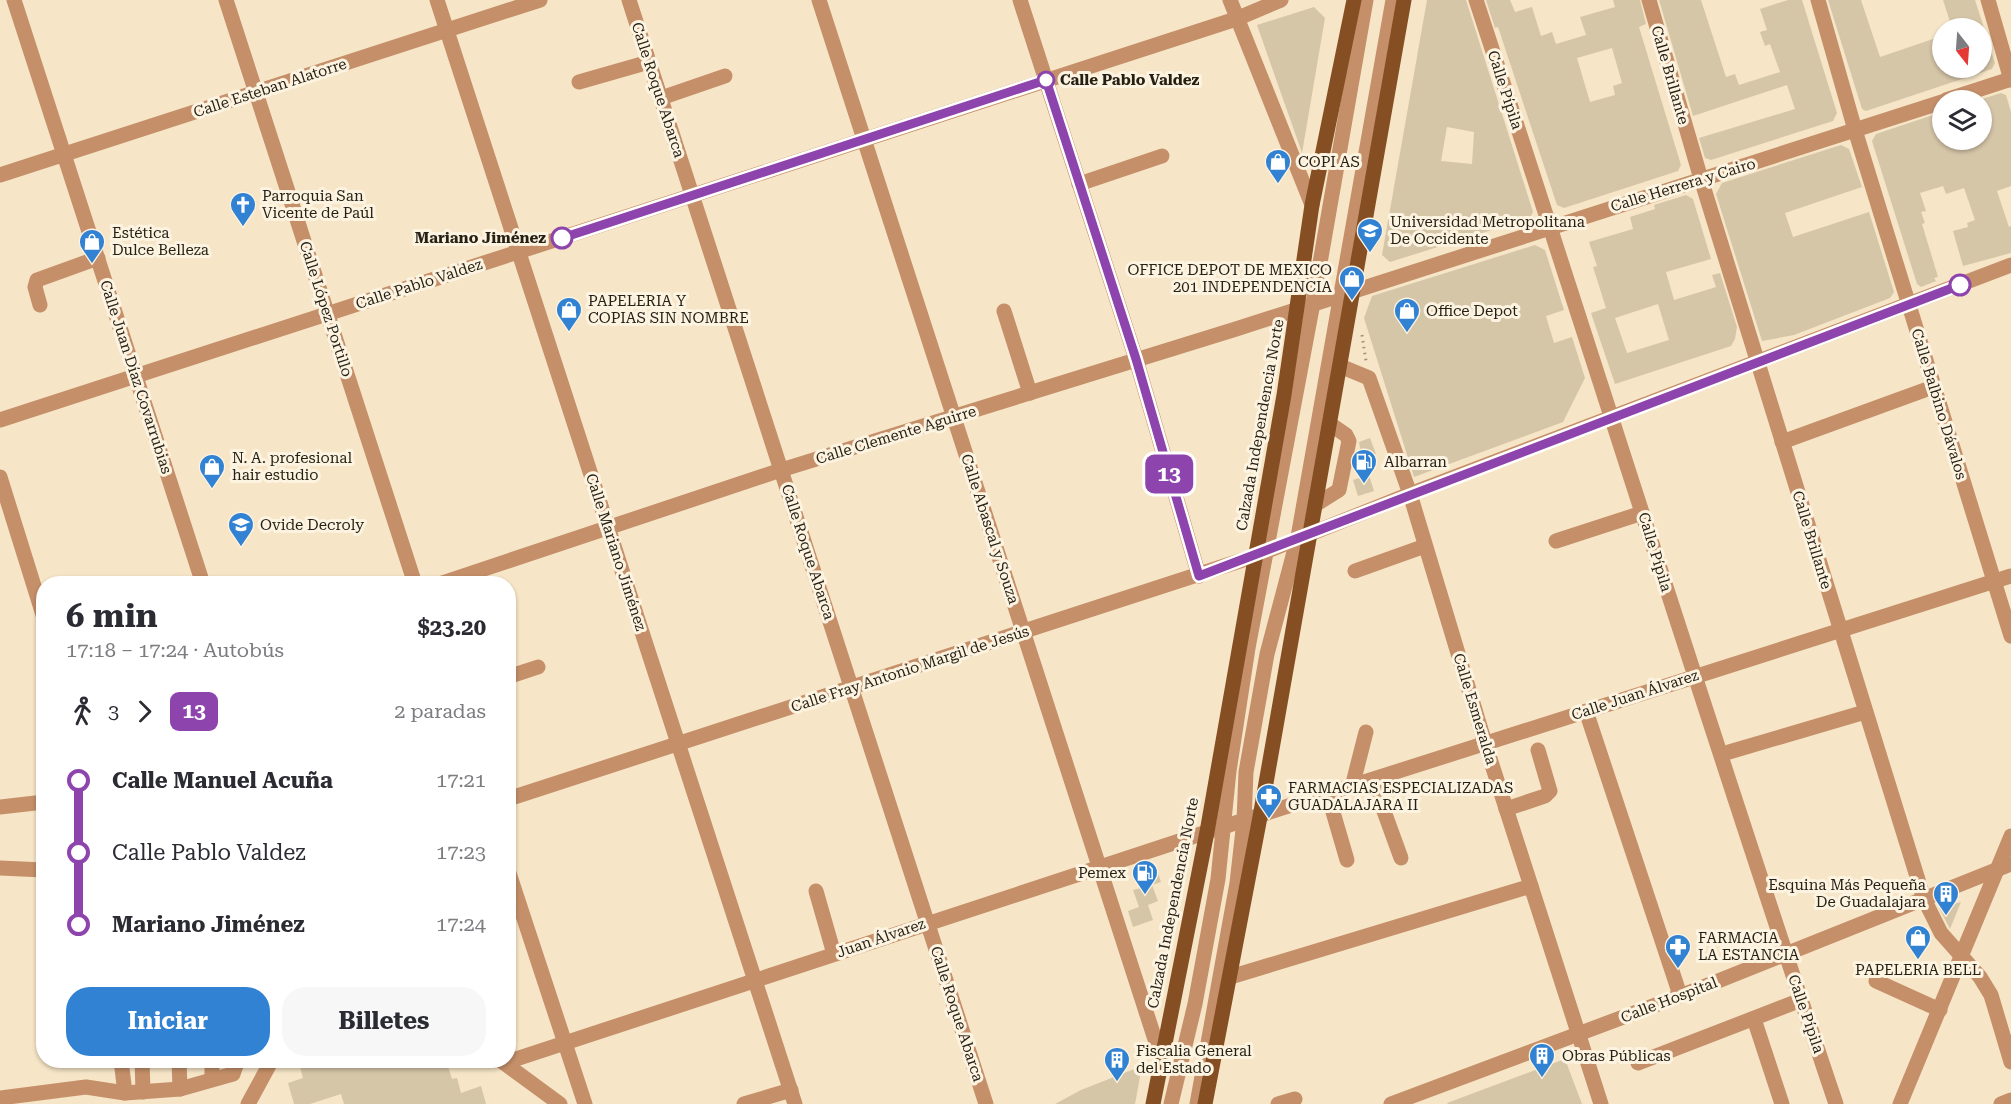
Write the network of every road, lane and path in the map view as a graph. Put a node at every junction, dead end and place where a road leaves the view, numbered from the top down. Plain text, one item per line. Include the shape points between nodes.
1 (14, 0) edge
2 (226, 0) edge
3 (437, 0) edge
4 (540, 0) edge
5 (629, 0) edge
6 (819, 0) edge
7 (1020, 0) edge
8 (1230, 0) edge
9 (1281, 0) edge
10 (1354, 0) edge
11 (1366, 0) edge
12 (1394, 0) edge
13 (1404, 0) edge
14 (1476, 0) edge
15 (1648, 0) edge
16 (1818, 0) edge
17 (1988, 0) edge
18 (1236, 19) junction
19 (447, 31) junction
20 (649, 62) junction
21 (724, 76) dead end
22 (2011, 79) edge
23 (1046, 80) junction
24 (579, 82) dead end
25 (1978, 90) edge
26 (256, 93) junction
27 (661, 98) junction
28 (1932, 105) edge
29 (1855, 130) junction
30 (864, 139) junction
31 (64, 154) junction
32 (1162, 156) dead end
33 (0, 175) edge
34 (1701, 179) junction
35 (1080, 184) junction
36 (693, 196) junction
37 (1312, 205) junction
38 (1550, 226) junction
39 (519, 252) junction
40 (98, 258) junction
41 (2011, 265) edge
42 (1347, 291) junction
43 (1313, 303) junction
44 (1908, 304) junction
45 (40, 305) dead end
46 (1298, 308) junction
47 (1004, 311) dead end
48 (328, 314) junction
49 (1136, 359) junction
50 (1757, 362) junction
51 (1340, 366) junction
52 (136, 376) junction
53 (1934, 387) junction
54 (1030, 393) junction
55 (1612, 417) junction
56 (954, 418) junction
57 (0, 420) edge
58 (1330, 424) junction
59 (1782, 442) junction
60 (781, 470) junction
61 (0, 477) edge
62 (1410, 494) junction
63 (1315, 505) junction
64 (1642, 513) junction
65 (609, 529) junction
66 (1304, 535) junction
67 (1556, 541) dead end
68 (1425, 546) junction
69 (1262, 553) junction
70 (1355, 571) dead end
71 (200, 576) edge
72 (412, 576) edge
73 (464, 576) edge
74 (1199, 576) junction
75 (2011, 576) edge
76 (1994, 582) junction
77 (36, 592) edge
78 (1840, 630) junction
79 (1024, 632) junction
80 (2011, 636) edge
81 (538, 667) dead end
82 (516, 674) edge
83 (1694, 676) junction
84 (852, 688) junction
85 (1586, 711) junction
86 (1865, 712) junction
87 (1366, 732) dead end
88 (1485, 743) junction
89 (678, 744) junction
90 (1538, 750) dead end
91 (1730, 752) dead end
92 (1373, 781) junction
93 (1352, 787) junction
94 (1328, 795) junction
95 (516, 796) edge
96 (36, 804) edge
97 (0, 807) edge
98 (1506, 809) junction
99 (1260, 817) junction
100 (1244, 821) junction
101 (1223, 827) junction
102 (1207, 832) junction
103 (2011, 836) edge
104 (1401, 858) dead end
105 (1347, 860) dead end
106 (1101, 867) junction
107 (2004, 867) edge
108 (0, 868) edge
109 (36, 870) edge
110 (1531, 886) junction
111 (816, 891) dead end
112 (516, 894) edge
113 (1924, 899) junction
114 (928, 922) junction
115 (834, 954) junction
116 (1785, 955) junction
117 (1962, 957) junction
118 (1227, 978) junction
119 (755, 981) junction
120 (1876, 981) dead end
121 (1680, 995) junction
122 (1801, 1000) junction
123 (1940, 1010) junction
124 (1754, 1018) junction
125 (1579, 1035) junction
126 (565, 1043) junction
127 (516, 1058) edge
128 (1161, 1058) junction
129 (2011, 1062) edge
130 (1638, 1063) dead end
131 (122, 1068) edge
132 (142, 1068) edge
133 (179, 1068) edge
134 (212, 1068) edge
135 (235, 1068) edge
136 (268, 1068) edge
137 (510, 1068) edge
138 (212, 1079) junction
139 (180, 1089) junction
140 (143, 1092) junction
141 (125, 1093) junction
142 (60, 1097) edge
143 (793, 1097) edge
144 (0, 1098) edge
145 (1295, 1099) dead end
146 (2011, 1100) edge
147 (248, 1104) edge
148 (560, 1104) edge
149 (585, 1104) edge
150 (744, 1104) edge
151 (986, 1104) edge
152 (1153, 1104) edge
153 (1171, 1104) edge
154 (1197, 1104) edge
155 (1205, 1104) edge
156 (1278, 1104) edge
157 (1391, 1104) edge
158 (1601, 1104) edge
159 (1782, 1104) edge
160 (1836, 1104) edge
161 (1900, 1104) edge
162 (2001, 1104) edge

1 - 31 street, Calle Juan Díaz Covarrubias
2 - 26 street, Calle López Portillo
3 - 19 street, Calle Mariano Jiménez
4 - 19 street, Calle Esteban Alatorre
5 - 20 street, Calle Roque Abarca
6 - 30 street, Calle Abascal y Souza
7 - 23 street
8 - 18 street
9 - 18 street, Calle Pablo Valdez
10 - 37 main road, Calzada Independencia Norte
11 - 43 street
12 - 42 street
13 - 42 main road
14 - 38 street, Calle Pípila
15 - 34 street, Calle Brillante
16 - 29 street, Calle Balbino Dávalos
17 - 22 street
18 - 23 street, Calle Pablo Valdez
18 - 37 street
19 - 26 street, Calle Esteban Alatorre
19 - 39 street, Calle Mariano Jiménez
20 - 24 street
20 - 27 street, Calle Roque Abarca
21 - 27 street
22 - 25 street, Calle Herrera y Cairo
23 - 30 street, Calle Pablo Valdez
23 - 35 street
26 - 31 street, Calle Esteban Alatorre
26 - 48 street, Calle López Portillo
27 - 36 street, Calle Roque Abarca
28 - 29 street, Calle Herrera y Cairo
29 - 34 street, Calle Herrera y Cairo
29 - 44 street, Calle Balbino Dávalos
30 - 36 street, Calle Pablo Valdez
30 - 56 street, Calle Abascal y Souza
31 - 33 street, Calle Esteban Alatorre
31 - 40 street, Calle Juan Díaz Covarrubias
32 - 35 street
34 - 38 street, Calle Herrera y Cairo
34 - 50 street, Calle Brillante
35 - 49 street
36 - 39 street, Calle Pablo Valdez
36 - 60 street, Calle Roque Abarca
37 - 46 main road, Calzada Independencia Norte
38 - 42 street, Calle Herrera y Cairo
38 - 55 street, Calle Pípila
39 - 48 street, Calle Pablo Valdez
39 - 65 street, Calle Mariano Jiménez
40 - 45 street via 37,280
40 - 52 street, Calle Juan Díaz Covarrubias
41 - 44 street, Calle Fray Antonio Margil de Jesús
42 - 43 street, Calle Clemente Aguirre
42 - 51 main road
42 - 66 street
43 - 46 street, Calle Clemente Aguirre
43 - 69 street
44 - 50 street, Calle Fray Antonio Margil de Jesús
44 - 53 street, Calle Balbino Dávalos
46 - 49 street, Calle Clemente Aguirre
46 - 69 main road, Calzada Independencia Norte
47 - 54 street
48 - 52 street, Calle Pablo Valdez
48 - 72 street, Calle López Portillo
49 - 54 street, Calle Clemente Aguirre
49 - 74 street
50 - 55 street, Calle Fray Antonio Margil de Jesús
50 - 59 street, Calle Brillante
51 - 58 main road
51 - 62 street, Calle Esmeralda via 1369,378
52 - 57 street, Calle Pablo Valdez
52 - 71 street, Calle Juan Díaz Covarrubias
53 - 59 street
53 - 76 street, Calle Balbino Dávalos
54 - 56 street, Calle Clemente Aguirre
55 - 62 street, Calle Fray Antonio Margil de Jesús
55 - 64 street, Calle Pípila
56 - 60 street, Calle Clemente Aguirre
56 - 79 street, Calle Abascal y Souza
58 - 63 main road
58 - 63 street via 1349,441 1338,493
59 - 78 street, Calle Brillante
60 - 65 street, Calle Clemente Aguirre
60 - 84 street, Calle Roque Abarca
61 - 77 street
62 - 66 street, Calle Fray Antonio Margil de Jesús
62 - 68 street, Calle Esmeralda
63 - 66 main road
64 - 67 street
64 - 83 street, Calle Pípila
65 - 73 street, Calle Clemente Aguirre
65 - 89 street, Calle Mariano Jiménez
66 - 69 street, Calle Fray Antonio Margil de Jesús
66 - 99 main road
66 - 100 street via 1267,654 1246,772
68 - 70 street
68 - 88 street, Calle Esmeralda
69 - 74 street, Calle Fray Antonio Margil de Jesús
69 - 101 street
69 - 102 main road, Calzada Independencia Norte
74 - 79 street, Calle Fray Antonio Margil de Jesús
75 - 76 street, Calle Juan Álvarez
76 - 78 street, Calle Juan Álvarez
76 - 80 street, Calle Balbino Dávalos
78 - 83 street, Calle Juan Álvarez
78 - 86 street, Calle Brillante
79 - 84 street, Calle Fray Antonio Margil de Jesús
79 - 106 street, Calle Abascal y Souza
81 - 82 street
83 - 85 street, Calle Juan Álvarez
83 - 116 street, Calle Pípila
84 - 89 street, Calle Fray Antonio Margil de Jesús
84 - 114 street, Calle Roque Abarca
85 - 88 street, Calle Juan Álvarez
85 - 121 street
86 - 91 street
86 - 113 street, Calle Brillante
87 - 93 street
88 - 92 street, Calle Juan Álvarez
88 - 98 street, Calle Esmeralda
89 - 95 street, Calle Fray Antonio Margil de Jesús
89 - 119 street, Calle Mariano Jiménez
90 - 98 street via 1550,791
92 - 93 street, Calle Juan Álvarez
92 - 104 street
93 - 94 street, Calle Juan Álvarez
94 - 99 street, Calle Juan Álvarez
94 - 105 street
96 - 97 street
98 - 110 street, Calle Esmeralda
99 - 100 street, Juan Álvarez
99 - 118 main road
100 - 101 street, Juan Álvarez
100 - 154 street via 1237,882
101 - 102 street, Juan Álvarez
101 - 153 street via 1218,879 1195,1004
102 - 106 street, Juan Álvarez
102 - 128 main road, Calzada Independencia Norte
103 - 107 street
106 - 114 street, Juan Álvarez
106 - 128 street, Calle Abascal y Souza
107 - 113 street, Calle Hospital
107 - 117 street
108 - 109 street
110 - 118 street
110 - 125 street, Calle Esmeralda
111 - 115 street
112 - 126 street
113 - 116 street, Calle Hospital
113 - 117 street, Calle Brillante via 1941,933
114 - 115 street, Juan Álvarez
114 - 151 street, Calle Roque Abarca
115 - 119 street, Juan Álvarez
116 - 121 street, Calle Hospital
116 - 122 street, Calle Pípila
117 - 123 street
117 - 129 street, Calle Brillante via 1991,995
118 - 155 main road
119 - 126 street, Juan Álvarez
119 - 143 street, Calle Mariano Jiménez
120 - 123 street
121 - 125 street, Calle Hospital
122 - 124 street
122 - 160 street, Calle Pípila
123 - 161 street
124 - 130 street
124 - 159 street
125 - 157 street, Calle Hospital
125 - 158 street, Calle Esmeralda
126 - 127 street, Juan Álvarez
126 - 149 street
128 - 152 main road, Calzada Independencia Norte
131 - 141 street
132 - 140 street
133 - 139 street
134 - 138 street
135 - 138 street via 233,1074
136 - 147 street
137 - 148 street
138 - 139 street
139 - 140 street
140 - 141 street
141 - 142 street via 86,1087
142 - 144 street
143 - 150 street
145 - 156 street
146 - 162 street

